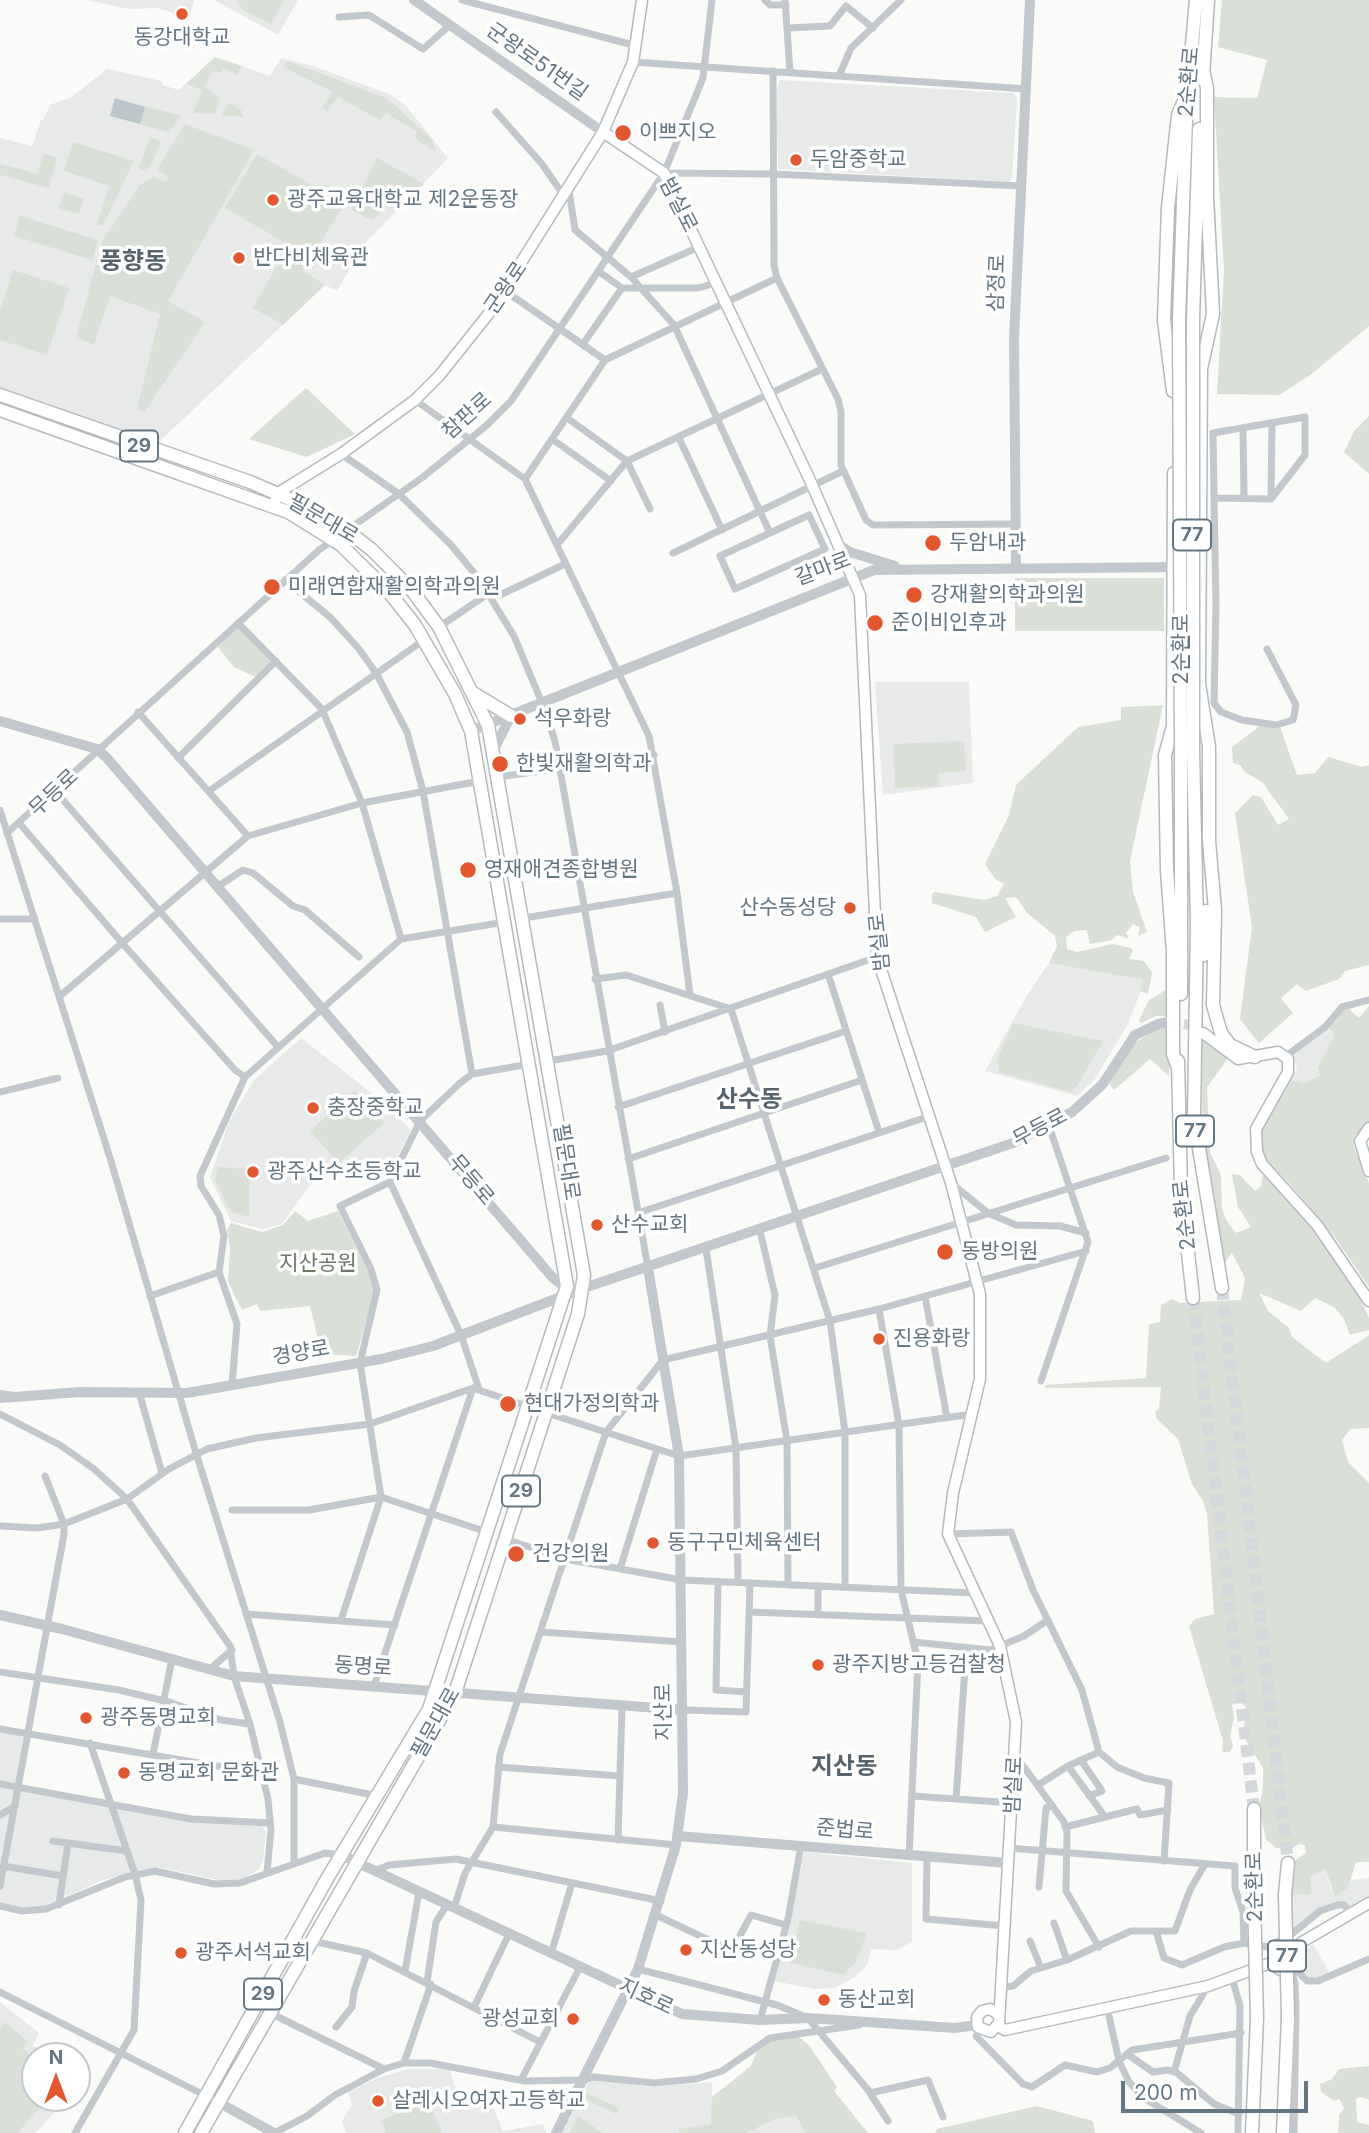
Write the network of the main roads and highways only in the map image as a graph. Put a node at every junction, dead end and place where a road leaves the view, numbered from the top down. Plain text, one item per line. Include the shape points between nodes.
1 (642, 0) edge
2 (1196, 0) edge
3 (1209, 0) edge
4 (1203, 70) junction
5 (1187, 93) junction
6 (603, 132) junction
7 (1186, 318) junction
8 (1206, 350) junction
9 (1170, 355) junction
10 (1172, 370) junction
11 (0, 395) edge
12 (0, 410) edge
13 (1174, 476) junction
14 (276, 499) junction
15 (1186, 506) junction
16 (1186, 522) junction
17 (1172, 551) junction
18 (1194, 567) junction
19 (1189, 630) junction
20 (1199, 668) junction
21 (473, 692) junction
22 (510, 716) road end
23 (1205, 722) junction
24 (1171, 733) junction
25 (1209, 747) junction
26 (1187, 750) junction
27 (1209, 841) junction
28 (1198, 1037) junction
29 (1255, 1057) junction
30 (1178, 1068) junction
31 (1369, 1128) edge
32 (1369, 1171) edge
33 (1222, 1288) tunnel mouth
34 (1193, 1297) tunnel mouth
35 (1369, 1301) edge
36 (1254, 1809) tunnel mouth
37 (1288, 1863) tunnel mouth
38 (1369, 1903) edge
39 (1292, 1955) junction
40 (1276, 1961) junction
41 (998, 2020) junction
42 (212, 2099) junction
43 (185, 2133) edge
44 (201, 2133) edge
45 (1252, 2133) edge
46 (1283, 2133) edge

1 - 6 main road, 군왕로 via 633,62
2 - 5 main road, 2순환로 / 77
3 - 4 main road, 2순환로 / 77
4 - 7 main road, 2순환로 / 77
4 - 8 main road via 1213,314
5 - 7 main road, 2순환로 / 77
5 - 9 main road via 1178,115 1168,208 1164,320
6 - 14 main road, 군왕로 via 505,291 439,376 415,400
6 - 41 main road, 밤실로 via 664,173 860,595 877,957 951,1183 978,1282 980,1379 948,1534 1000,1646 1016,1722
7 - 26 main road, 2순환로 / 77, bridge
8 - 9 main road via 1187,358
8 - 18 main road via 1201,369
9 - 10 main road
10 - 13 main road
10 - 15 main road via 1183,412
11 - 14 main road, 필문대로 / 29
12 - 14 main road, 필문대로 / 29
13 - 15 main road
13 - 17 main road
14 - 21 main road, 필문대로 / 29 via 345,529 392,569 439,627
14 - 42 main road, 필문대로 / 29 via 333,538 389,592 425,640 471,731 566,1291 429,1709 341,1855
15 - 16 main road
16 - 17 main road
16 - 18 main road
17 - 24 main road
18 - 19 main road
18 - 20 main road
19 - 20 main road
19 - 23 main road via 1192,696
20 - 23 main road
21 - 22 main road
21 - 42 main road, 필문대로 / 29 via 488,725 493,751 584,1288 455,1693 312,1941
23 - 25 main road
24 - 25 main road via 1200,731
24 - 30 main road via 1165,754 1167,871 1173,1054
25 - 27 main road
26 - 28 main road, 2순환로 / 77
26 - 30 main road, 2순환로 / 77
27 - 28 main road
27 - 29 main road via 1214,1017 1230,1045
28 - 29 main road via 1233,1057
28 - 33 main road, 2순환로 / 77 via 1194,1118
29 - 35 main road via 1278,1052 1286,1055 1287,1072 1256,1129 1256,1152 1317,1225
30 - 34 main road, 2순환로 / 77 via 1181,1189
31 - 32 main road via 1360,1141
36 - 45 main road, 2순환로 / 77, bridge via 1257,2018
37 - 46 main road, 2순환로 / 77, bridge
38 - 39 main road via 1302,1942
39 - 40 main road, 지호로 via 1283,1952
39 - 40 main road via 1292,1968 1280,1969
40 - 41 main road, 지호로 via 1208,1986 1005,2030
41 - 41 main road, 지호로 via 991,2032 979,2027 977,2017 990,2009
42 - 43 main road, 필문대로 / 29
42 - 44 main road, 필문대로 / 29

